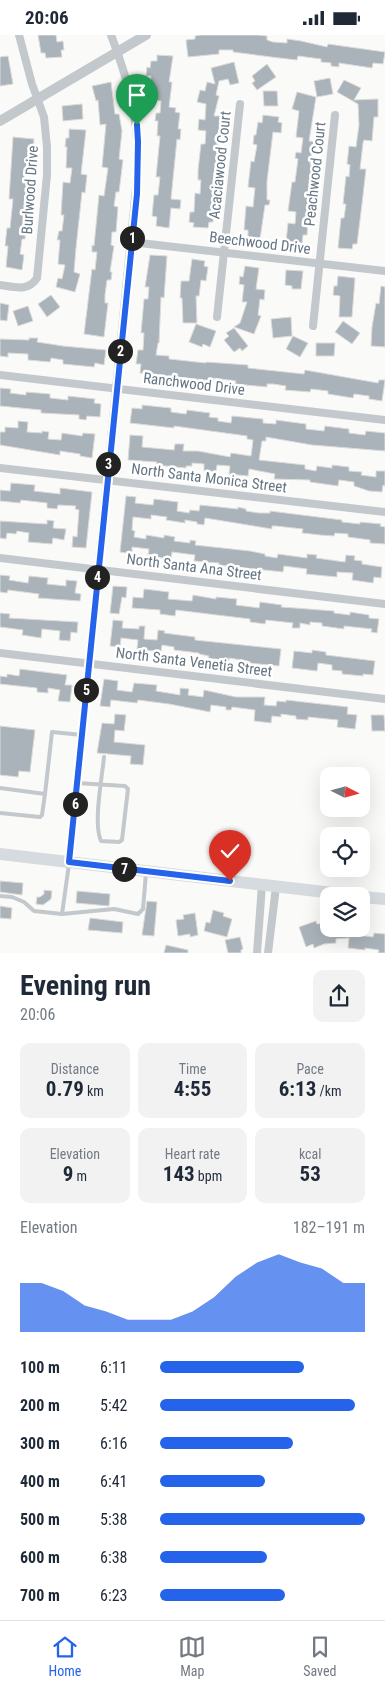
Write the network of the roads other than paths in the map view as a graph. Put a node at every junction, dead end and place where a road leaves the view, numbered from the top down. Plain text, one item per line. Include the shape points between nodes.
1 (19, 35) edge
2 (111, 35) edge
3 (146, 35) edge
4 (118, 52) junction
5 (38, 98) junction
6 (240, 104) dead end
7 (335, 115) dead end
8 (0, 121) edge
9 (131, 242) junction
10 (224, 252) junction
11 (319, 263) junction
12 (385, 271) edge
13 (0, 285) edge
14 (217, 317) dead end
15 (313, 326) dead end
16 (0, 375) edge
17 (116, 389) junction
18 (385, 420) edge
19 (0, 468) edge
20 (107, 480) junction
21 (385, 512) edge
22 (0, 557) edge
23 (98, 569) junction
24 (385, 604) edge
25 (0, 653) edge
26 (88, 663) junction
27 (385, 699) edge
28 (82, 735) junction
29 (104, 757) dead end
30 (77, 783) junction
31 (101, 785) junction
32 (0, 788) edge
33 (45, 794) junction
34 (0, 813) edge
35 (0, 854) edge
36 (69, 862) junction
37 (146, 871) junction
38 (262, 885) junction
39 (276, 887) junction
40 (320, 892) edge
41 (0, 896) edge
42 (370, 897) edge
43 (385, 899) edge
44 (62, 914) junction
45 (256, 953) edge
46 (268, 953) edge

1 - 5 street, Burlwood Drive
2 - 4 street
3 - 4 street
4 - 5 street
4 - 9 street via 132,100 138,142
5 - 8 street
5 - 13 street, Burlwood Drive via 46,128 48,165 37,277 26,288
6 - 10 street, Acaciawood Court
7 - 11 street, Peachwood Court
9 - 10 street, Beechwood Drive
9 - 17 street
10 - 11 street, Beechwood Drive
10 - 14 street, Acaciawood Court
11 - 12 street, Beechwood Drive
11 - 15 street, Peachwood Court
16 - 17 street, Ranchwood Drive
17 - 18 street, Ranchwood Drive
17 - 20 street
19 - 20 street, North Santa Monica Street
20 - 21 street, North Santa Monica Street
20 - 23 street
22 - 23 street, North Santa Ana Street
23 - 24 street, North Santa Ana Street
23 - 26 street
25 - 26 street, North Santa Venetia Street
26 - 27 street, North Santa Venetia Street
26 - 28 street
28 - 30 street
28 - 33 lane via 52,732
29 - 31 lane
30 - 31 lane
30 - 36 street
31 - 31 lane via 97,831 101,841 119,842 122,840 128,789 125,786
32 - 33 lane
33 - 34 lane via 40,817
35 - 36 main road
36 - 37 main road
36 - 44 lane
37 - 38 main road
37 - 44 lane via 143,909 138,914 114,909
38 - 39 main road
38 - 45 street
39 - 40 main road
39 - 46 street
41 - 44 lane via 24,902 34,911
42 - 43 main road

